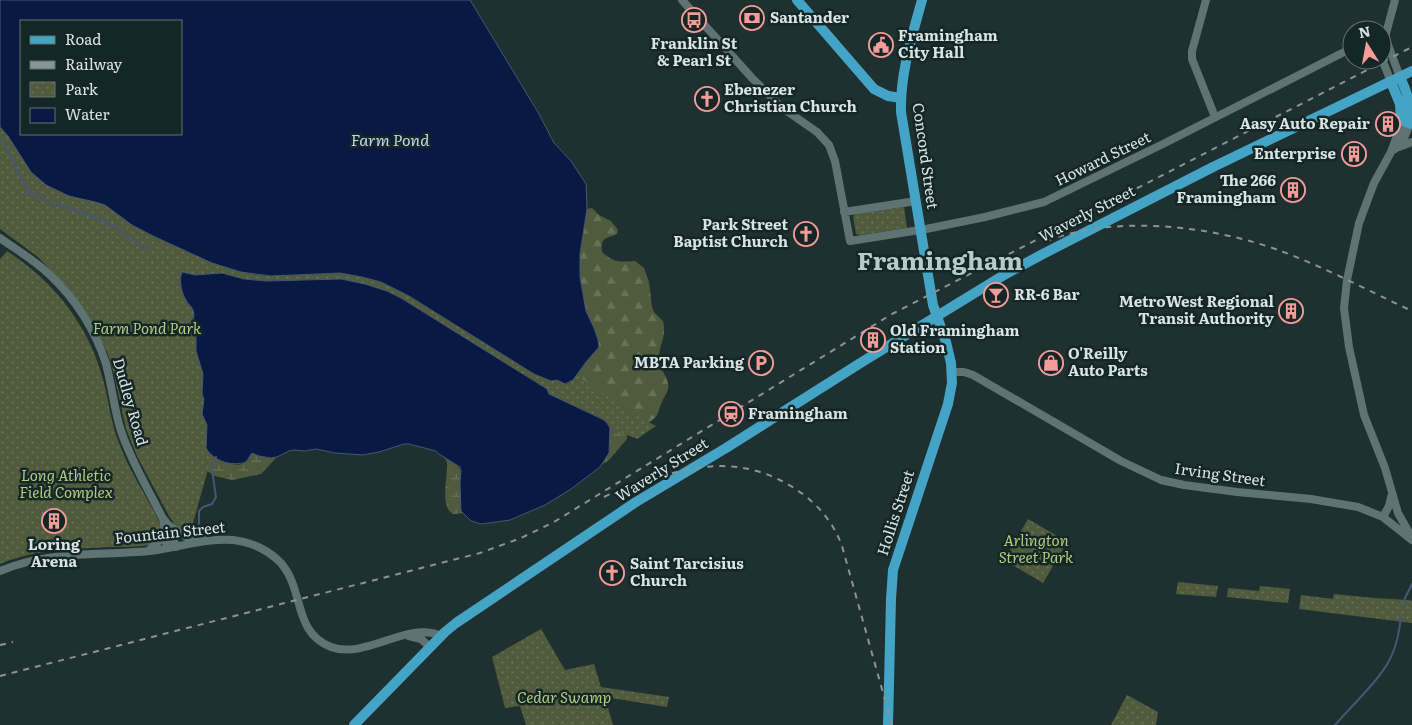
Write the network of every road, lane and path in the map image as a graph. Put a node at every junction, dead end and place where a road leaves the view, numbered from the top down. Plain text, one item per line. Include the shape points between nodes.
1 (682, 0) edge
2 (797, 0) edge
3 (922, 0) edge
4 (1206, 0) edge
5 (1395, 0) edge
6 (1389, 20) edge
7 (1342, 53) edge
8 (1392, 66) edge
9 (1390, 70) edge
10 (1412, 71) edge
11 (1396, 79) junction
12 (901, 98) junction
13 (1215, 117) junction
14 (1408, 122) edge
15 (1412, 142) edge
16 (1391, 152) junction
17 (916, 201) junction
18 (844, 212) junction
19 (920, 231) junction
20 (0, 238) edge
21 (936, 316) junction
22 (952, 372) junction
23 (1391, 490) junction
24 (1395, 504) junction
25 (1385, 518) junction
26 (166, 526) junction
27 (1412, 539) edge
28 (216, 540) junction
29 (176, 547) junction
30 (167, 548) junction
31 (148, 551) junction
32 (0, 571) edge
33 (404, 636) junction
34 (441, 636) junction
35 (430, 647) junction
36 (354, 725) edge
37 (888, 725) edge

1 - 18 street via 786,112 823,137 834,155
2 - 12 main road via 874,89
3 - 12 main road, Concord Street
4 - 13 street via 1191,56
5 - 6 street
7 - 13 street, Howard Street
8 - 11 street
9 - 11 street
10 - 11 main road, Waverly Street
11 - 14 main road via 1400,104
11 - 21 main road, Waverly Street via 1250,148 1080,235
12 - 17 main road, Concord Street
13 - 19 street, Howard Street via 1044,202
14 - 16 street
15 - 16 street
16 - 23 street via 1374,183 1359,223 1344,308 1361,403
17 - 18 street
17 - 19 main road, Concord Street
18 - 19 street, Howard Street via 850,241
19 - 21 main road, Concord Street
20 - 26 street, Dudley Road via 49,274 65,290 86,321 106,364 125,441
21 - 22 main road, Hollis Street via 948,348
21 - 34 main road, Waverly Street via 636,502
22 - 25 street, Irving Street via 973,375 1121,461 1161,480 1201,488 1330,502 1358,507
22 - 37 main road, Hollis Street via 948,404 893,570
23 - 24 street
23 - 25 street
24 - 25 street
24 - 27 street
25 - 27 street, Irving Street
26 - 28 street via 186,537
26 - 29 street, Dudley Road
26 - 30 street, Dudley Road
26 - 31 street via 160,540
28 - 29 street, Fountain Street
28 - 33 street, Fountain Street via 252,544 275,558 295,587 311,634 324,644 337,649 362,648
29 - 30 street, Fountain Street
30 - 31 street, Fountain Street
31 - 32 street, Fountain Street via 49,556
33 - 34 street, Fountain Street via 427,632
33 - 35 street via 419,638
34 - 35 main road, Waverly Street
35 - 36 main road, Waverly Street

